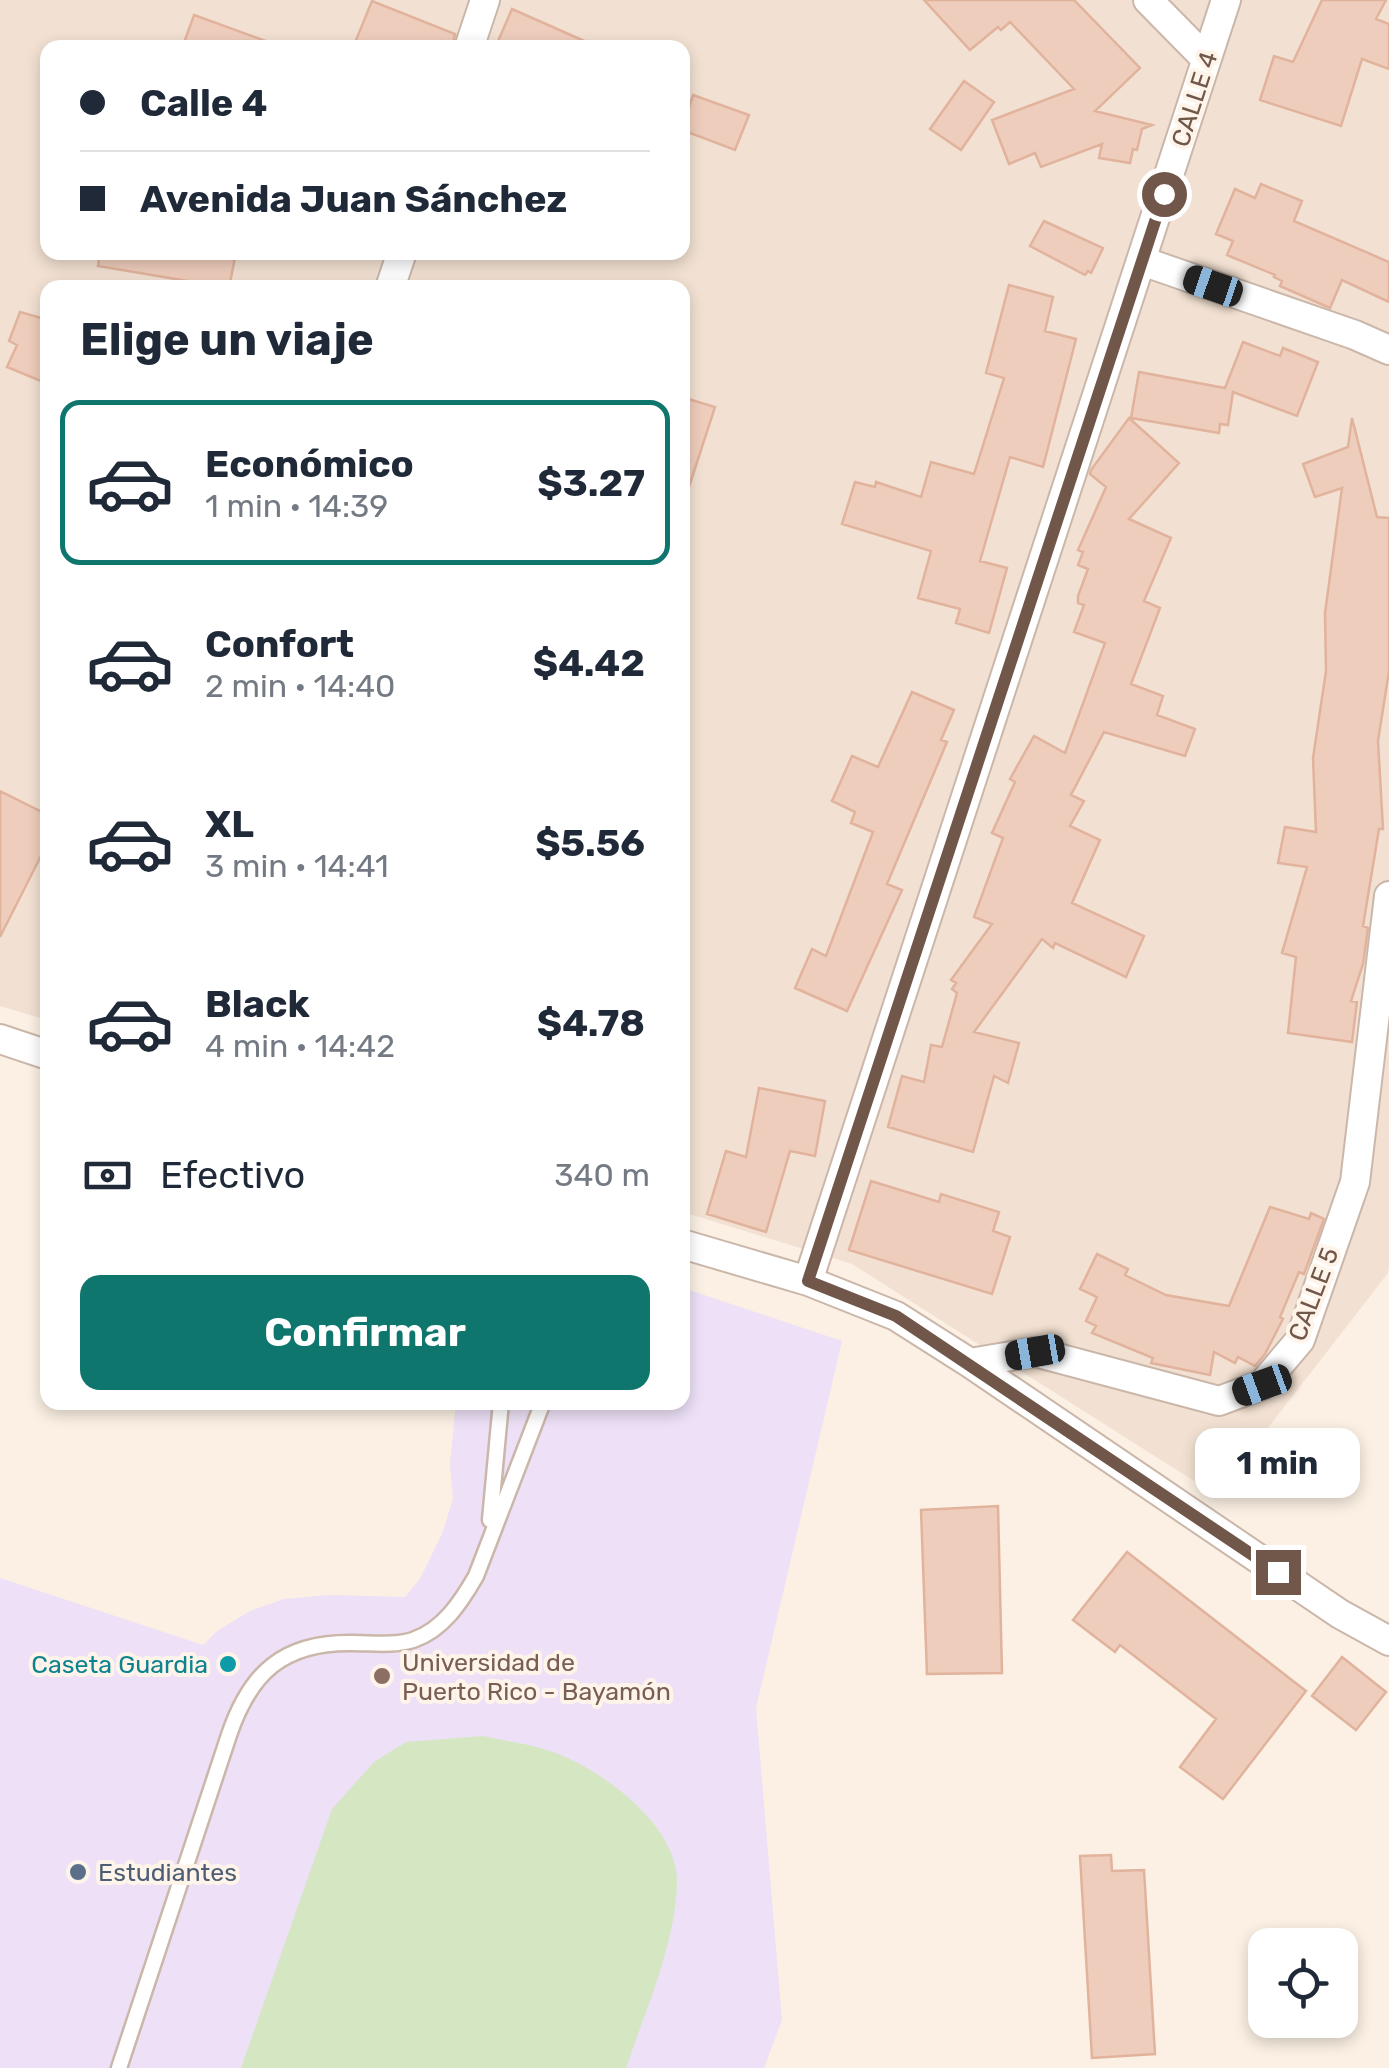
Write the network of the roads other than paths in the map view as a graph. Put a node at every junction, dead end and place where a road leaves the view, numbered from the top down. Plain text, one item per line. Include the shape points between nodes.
1 (484, 0) edge
2 (1148, 0) edge
3 (1226, 0) edge
4 (472, 40) edge
5 (1206, 59) junction
6 (1142, 261) junction
7 (1389, 350) edge
8 (1389, 896) edge
9 (0, 1039) edge
10 (40, 1052) edge
11 (690, 1246) edge
12 (808, 1281) junction
13 (970, 1363) junction
14 (500, 1410) edge
15 (541, 1410) edge
16 (489, 1536) junction
17 (1389, 1641) edge
18 (118, 2068) edge

1 - 4 street
2 - 5 street
3 - 5 street, CALLE 4
5 - 6 street, CALLE 4
6 - 7 street
6 - 12 street, CALLE 4
8 - 13 street, CALLE 5 via 1355,1182 1300,1340 1262,1385 1219,1401 1035,1352
9 - 10 street
11 - 12 street
12 - 13 street via 896,1316
13 - 17 street
14 - 16 lane
15 - 16 lane
16 - 18 lane via 461,1603 416,1639 316,1644 272,1664 250,1686

